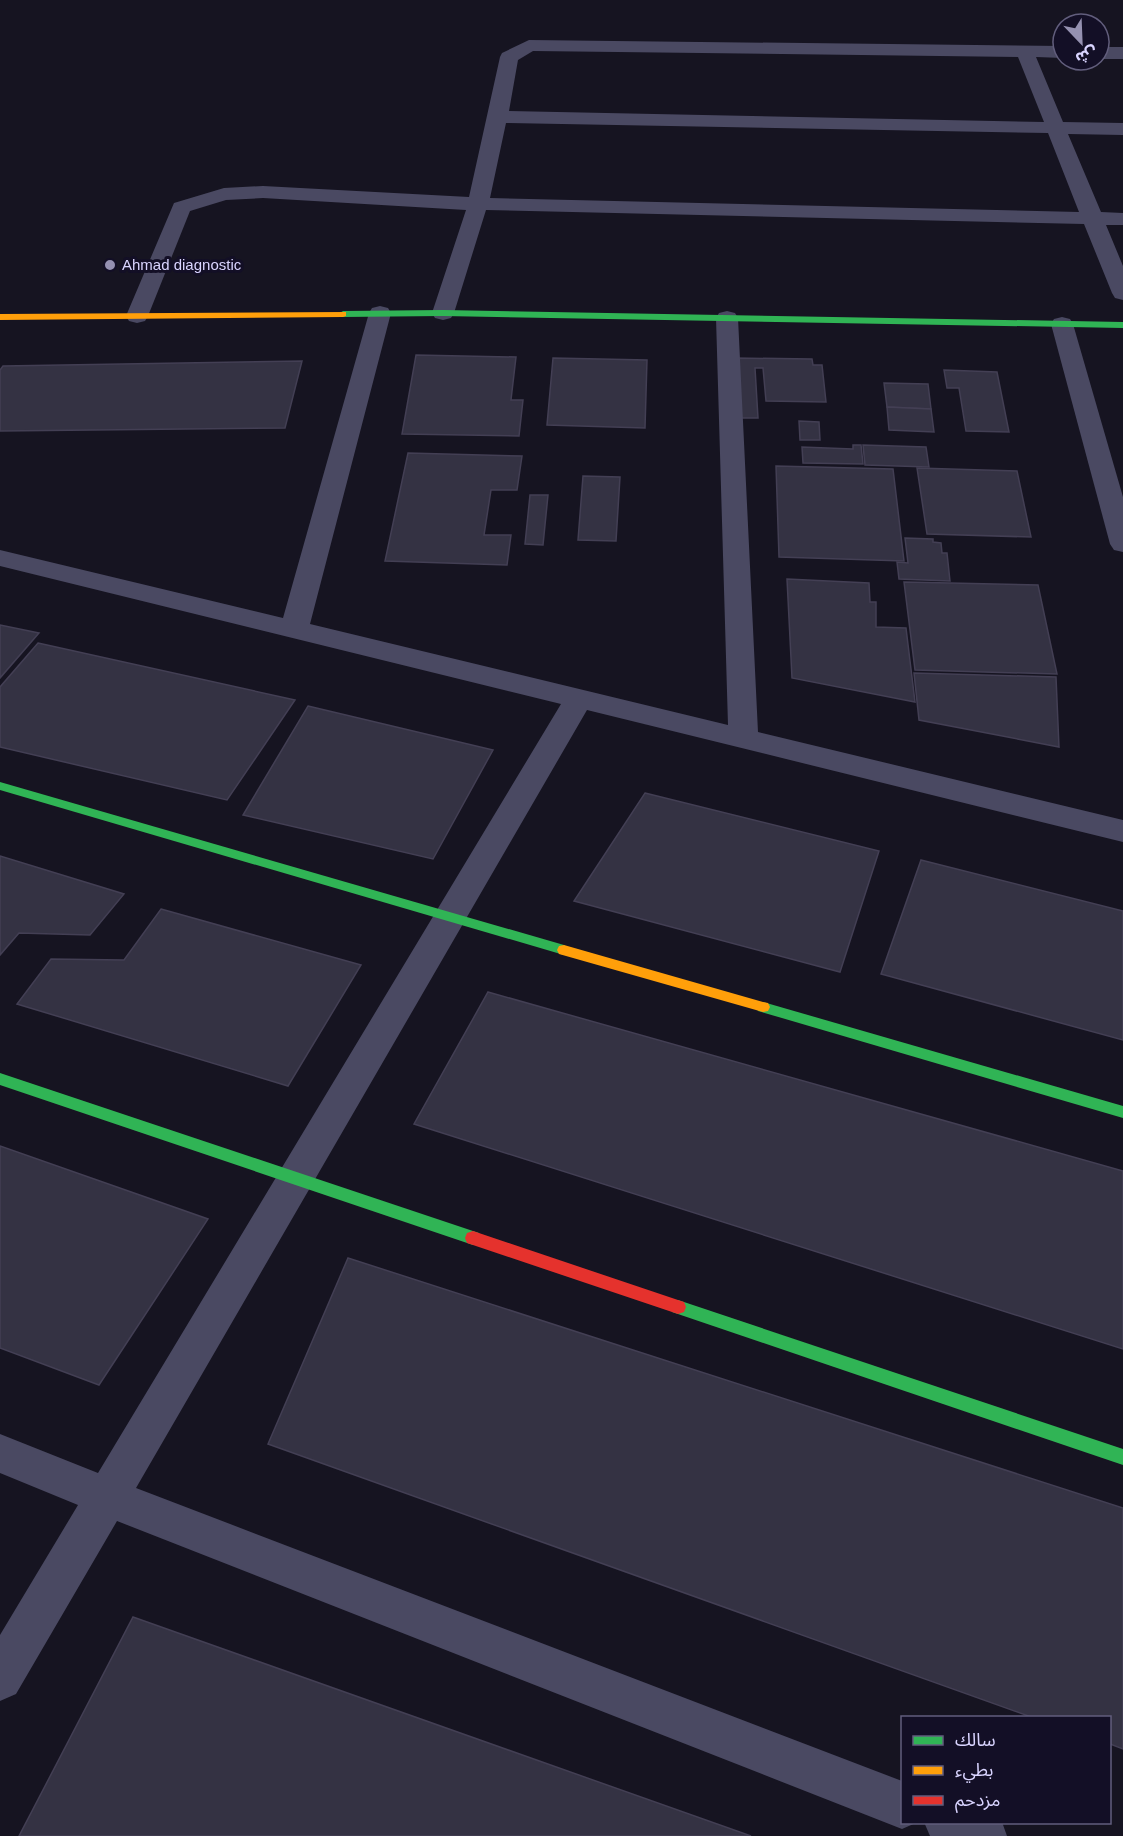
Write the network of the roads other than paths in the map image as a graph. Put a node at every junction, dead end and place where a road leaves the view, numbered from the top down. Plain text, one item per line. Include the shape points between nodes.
1 (1026, 52) junction
2 (1051, 52) edge
3 (498, 117) junction
4 (1057, 128) junction
5 (1123, 129) edge
6 (478, 204) junction
7 (1093, 218) junction
8 (1123, 219) edge
9 (1123, 293) edge
10 (380, 313) junction
11 (442, 313) junction
12 (136, 316) junction
13 (0, 317) edge
14 (727, 318) junction
15 (1062, 324) junction
16 (1123, 325) edge
17 (1123, 544) edge
18 (0, 558) edge
19 (294, 630) junction
20 (579, 699) junction
21 (743, 739) junction
22 (0, 786) edge
23 (1123, 831) edge
24 (450, 917) junction
25 (0, 1079) edge
26 (1123, 1112) edge
27 (295, 1178) junction
28 (0, 1453) edge
29 (1123, 1457) edge
30 (107, 1497) junction
31 (0, 1678) edge
32 (901, 1804) edge
33 (953, 1824) edge
34 (983, 1836) edge

1 - 2 street
1 - 3 street via 529,45 509,57
1 - 4 street
3 - 4 street
3 - 6 street
4 - 5 street
4 - 7 street
6 - 7 street
6 - 11 street
6 - 12 street via 263,192 224,194 181,207
7 - 8 street
7 - 9 street
10 - 11 street
10 - 12 street
10 - 19 street
11 - 14 street
12 - 13 street
14 - 15 street
14 - 21 street
15 - 16 street
15 - 17 street
18 - 19 street
19 - 20 street
20 - 21 street
20 - 24 street
21 - 23 street
22 - 24 street
24 - 26 street
24 - 27 street
25 - 27 street
27 - 29 street
27 - 30 street
28 - 30 street
30 - 31 street
30 - 32 street
33 - 34 street

